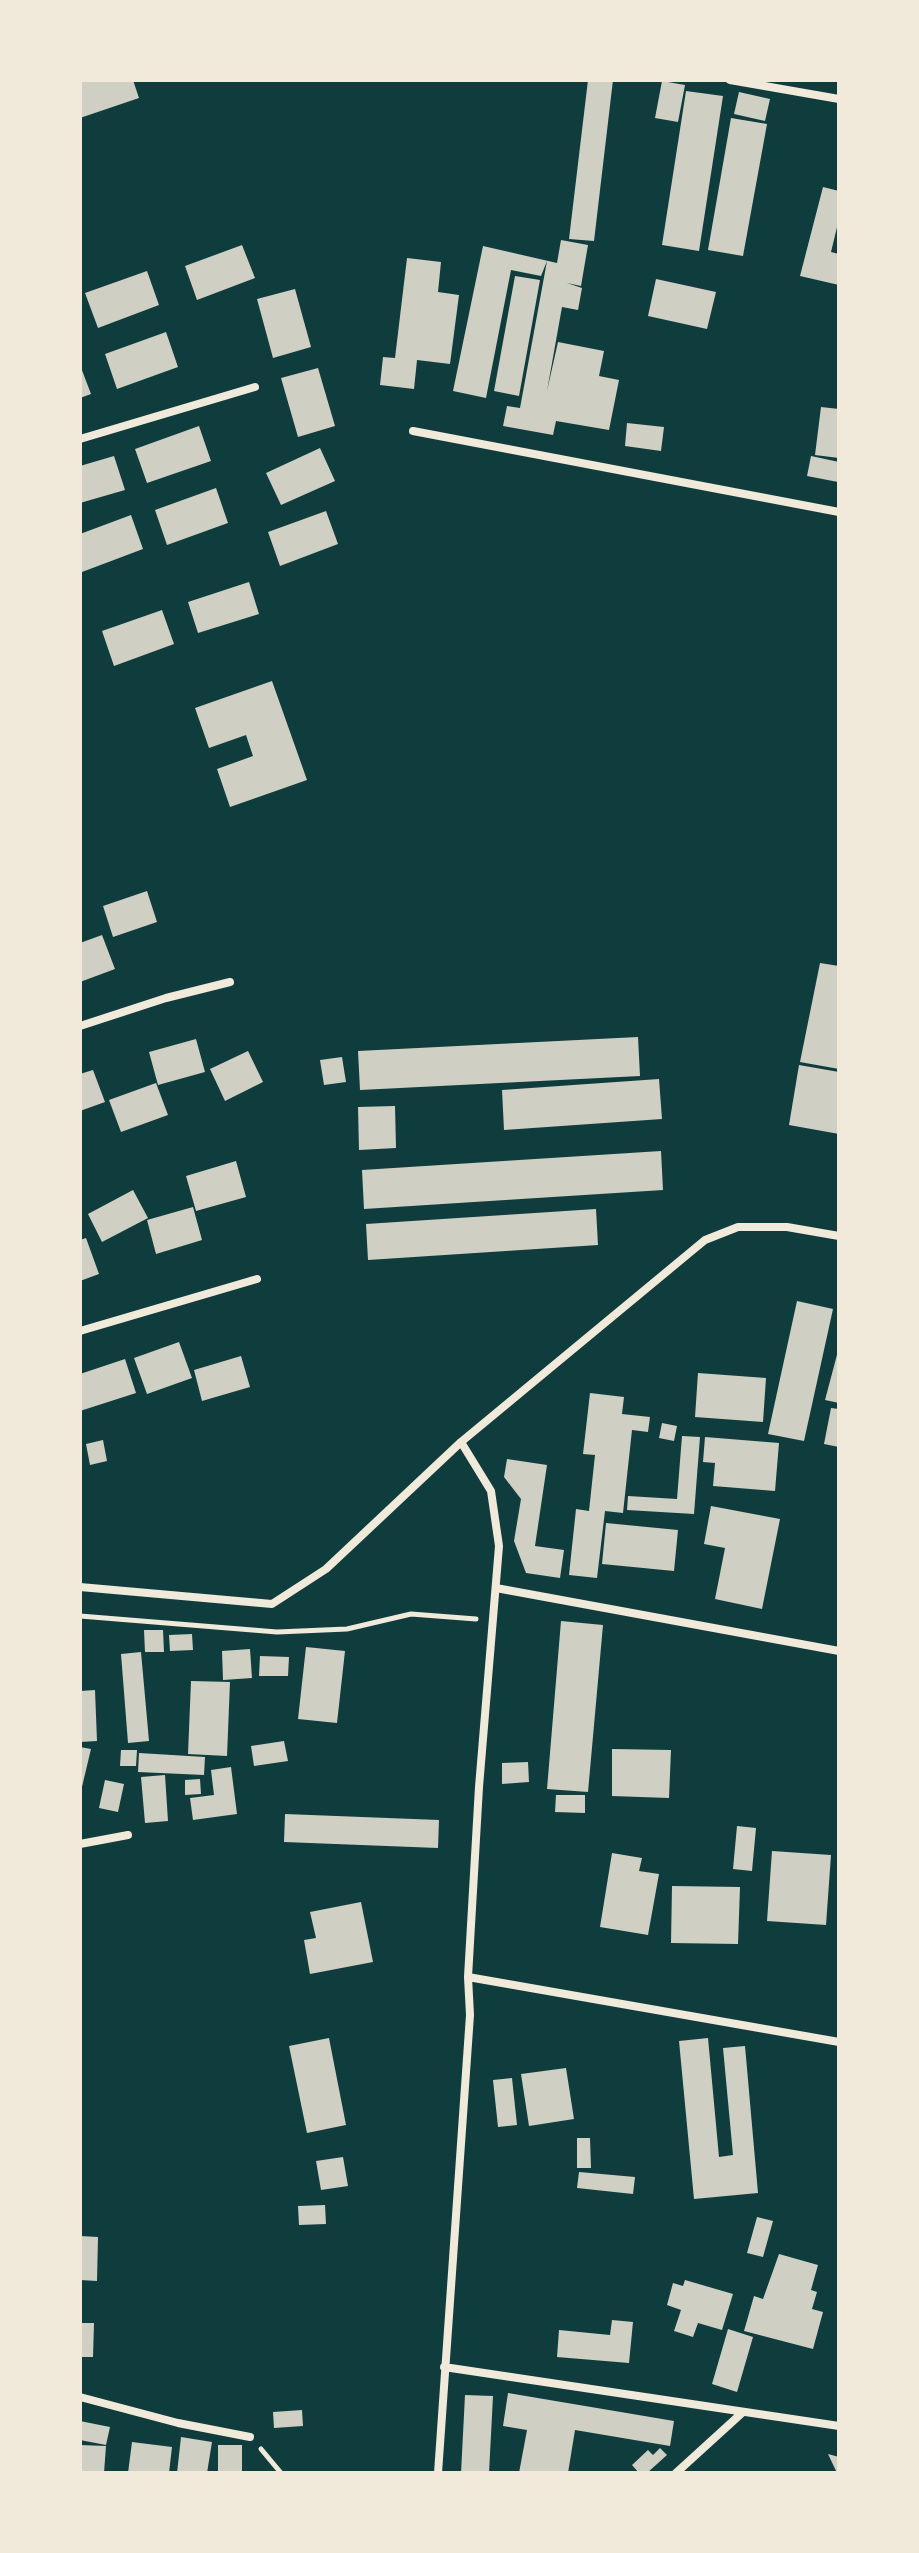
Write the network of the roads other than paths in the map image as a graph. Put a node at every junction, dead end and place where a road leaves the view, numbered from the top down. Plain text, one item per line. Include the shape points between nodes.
1 (730, 80) edge
2 (839, 99) edge
3 (255, 387) dead end
4 (413, 431) dead end
5 (80, 439) edge
6 (839, 512) edge
7 (230, 982) dead end
8 (80, 1026) edge
9 (839, 1236) edge
10 (257, 1279) dead end
11 (80, 1331) edge
12 (461, 1442) junction
13 (80, 1587) edge
14 (496, 1588) junction
15 (839, 1651) edge
16 (128, 1835) dead end
17 (80, 1844) edge
18 (468, 1977) junction
19 (839, 2042) edge
20 (444, 2367) junction
21 (80, 2397) edge
22 (743, 2412) junction
23 (839, 2426) edge
24 (250, 2437) road end
25 (438, 2473) edge
26 (676, 2473) edge

1 - 2 street
3 - 5 street
4 - 6 street
7 - 8 street
9 - 12 street via 787,1227 738,1227 705,1240
10 - 11 street
12 - 13 street via 326,1569 272,1604
12 - 14 street via 491,1491 499,1546
14 - 15 street
14 - 18 street
16 - 17 street
18 - 19 street
18 - 20 street via 470,2015
20 - 22 street
20 - 25 street
21 - 24 street
22 - 23 street
22 - 26 street

